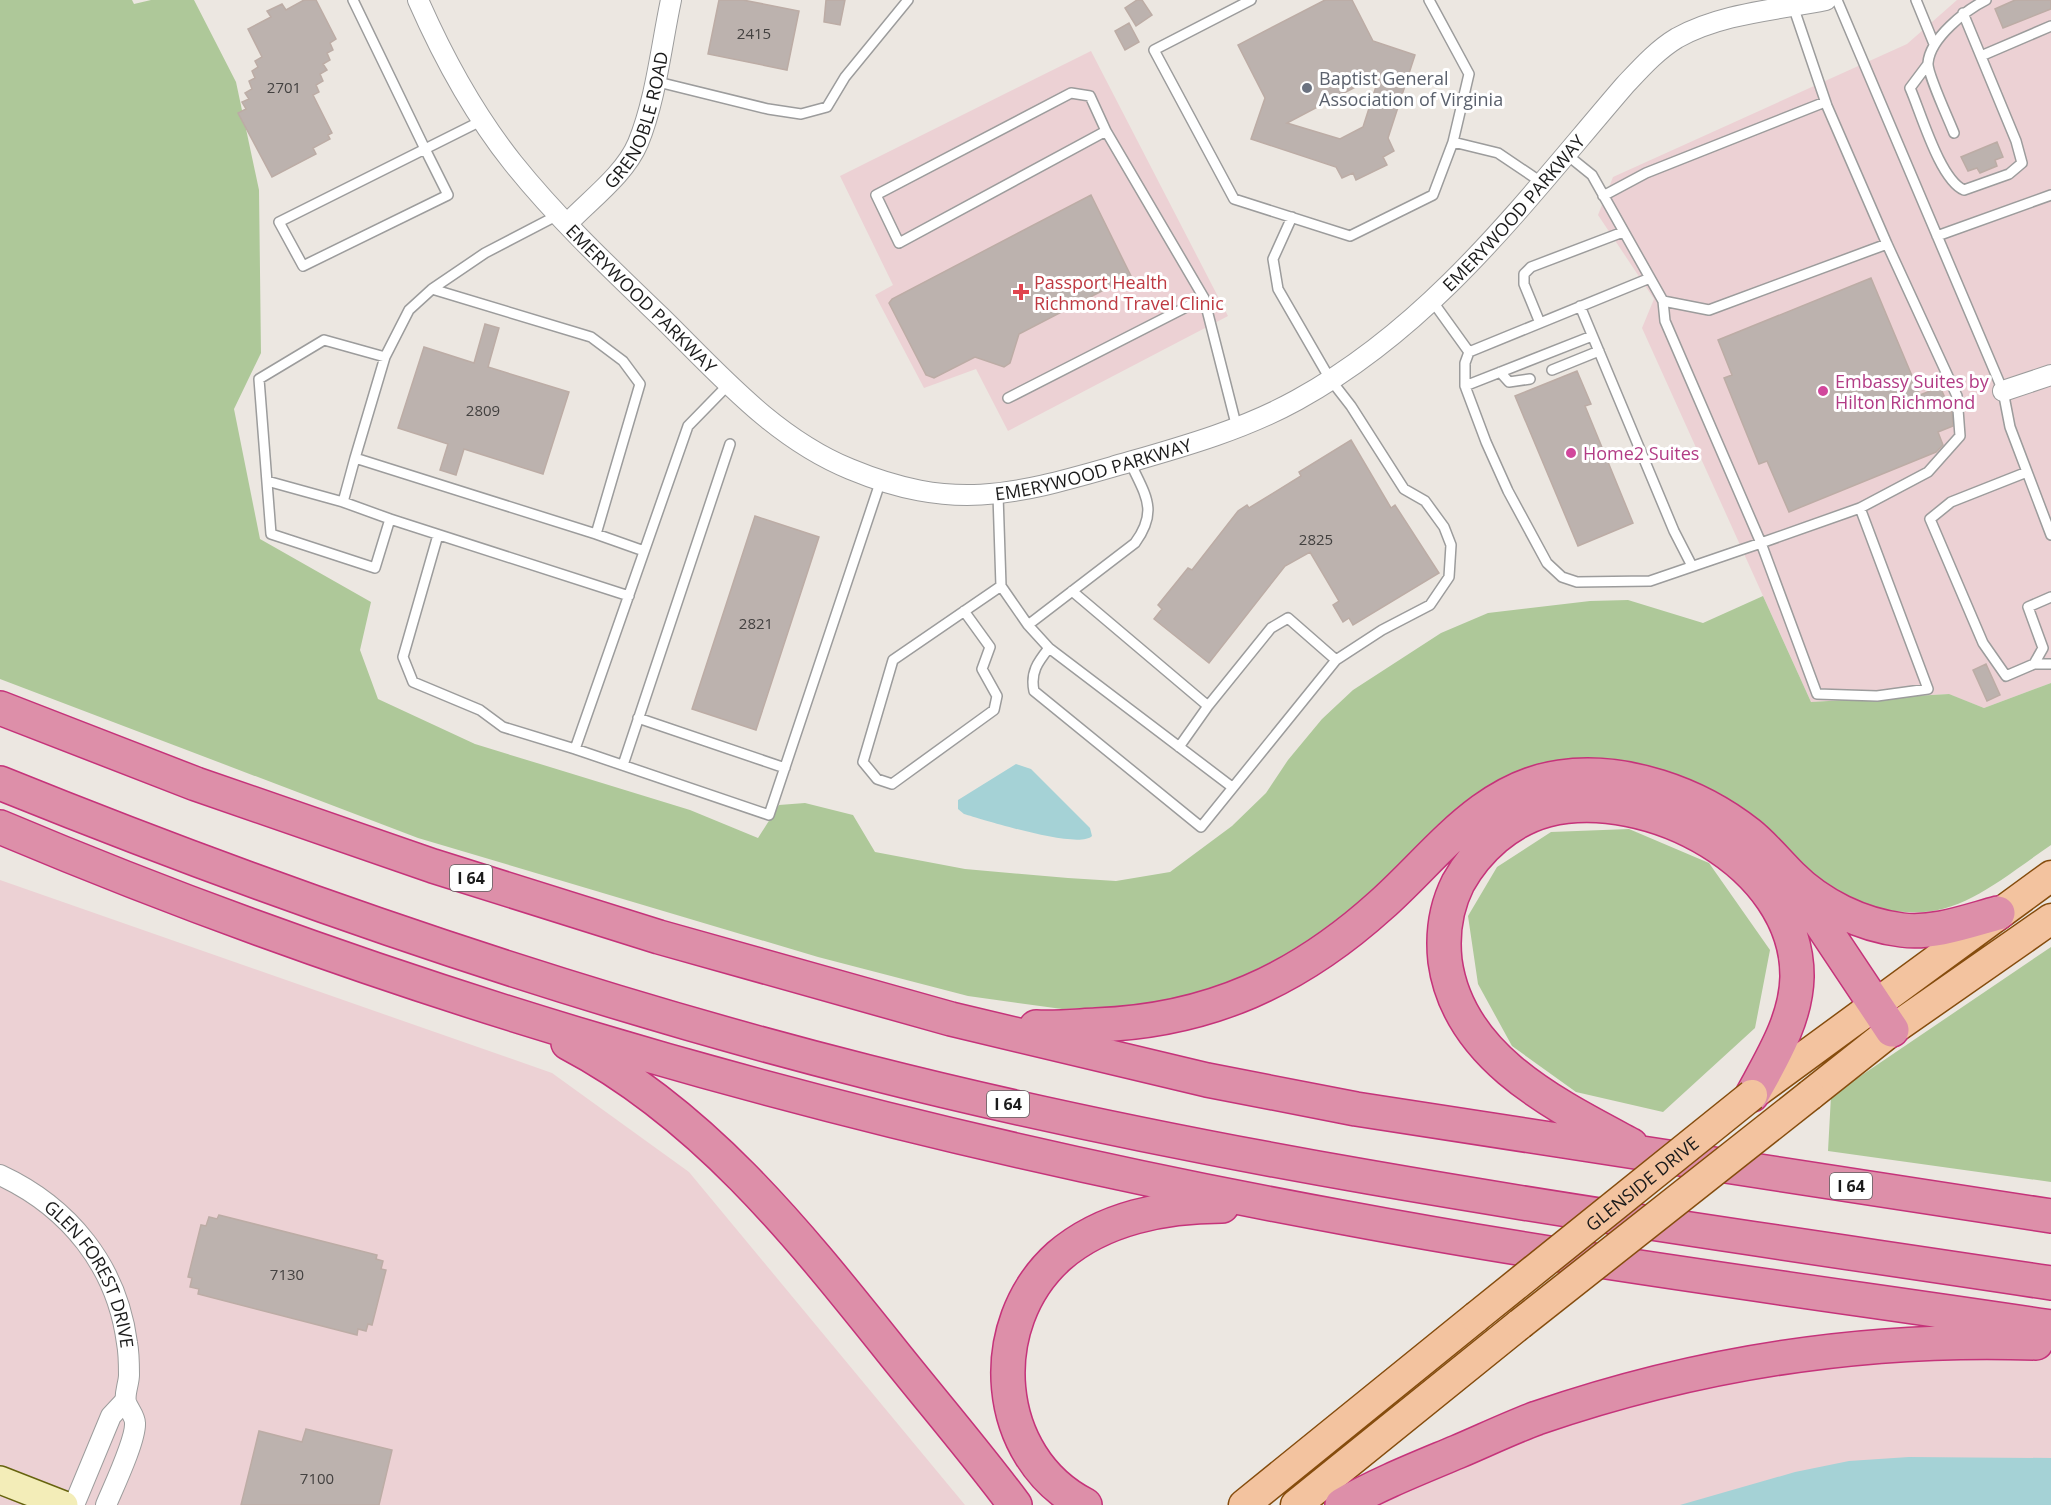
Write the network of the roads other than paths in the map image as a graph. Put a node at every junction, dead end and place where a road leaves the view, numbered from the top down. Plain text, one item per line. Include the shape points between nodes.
1 (353, 0) edge
2 (418, 0) edge
3 (671, 0) edge
4 (908, 0) edge
5 (1251, 0) edge
6 (1429, 0) edge
7 (1826, 0) edge
8 (1837, 0) edge
9 (1916, 0) edge
10 (1986, 0) edge
11 (1793, 6) junction
12 (1963, 13) junction
13 (2051, 26) edge
14 (1934, 44) junction
15 (1981, 56) junction
16 (1928, 64) junction
17 (654, 81) junction
18 (1825, 102) junction
19 (483, 120) junction
20 (1107, 131) junction
21 (1954, 133) dead end
22 (1453, 142) junction
23 (425, 149) junction
24 (1565, 153) junction
25 (1541, 182) junction
26 (2051, 195) edge
27 (1603, 196) junction
28 (1292, 217) junction
29 (564, 218) junction
30 (1623, 232) junction
31 (1937, 236) junction
32 (1887, 244) junction
33 (1650, 278) junction
34 (432, 289) junction
35 (1204, 298) junction
36 (1663, 301) junction
37 (1433, 302) junction
38 (1580, 306) junction
39 (1540, 323) junction
40 (1593, 336) junction
41 (1469, 351) junction
42 (1599, 351) junction
43 (385, 357) junction
44 (1552, 370) dead end
45 (1500, 372) junction
46 (2051, 375) edge
47 (1330, 379) junction
48 (1530, 379) dead end
49 (729, 384) junction
50 (1465, 386) junction
51 (2003, 391) junction
52 (1008, 398) dead end
53 (1237, 428) junction
54 (730, 444) dead end
55 (355, 458) junction
56 (1130, 462) junction
57 (2027, 472) junction
58 (881, 480) junction
59 (267, 481) junction
60 (998, 495) junction
61 (343, 502) junction
62 (1860, 508) junction
63 (390, 519) junction
64 (596, 534) junction
65 (438, 535) junction
66 (2051, 535) edge
67 (1761, 543) junction
68 (644, 551) junction
69 (1692, 566) junction
70 (1001, 586) junction
71 (1072, 591) junction
72 (628, 596) junction
73 (2051, 597) edge
74 (964, 611) junction
75 (1028, 625) junction
76 (1049, 648) junction
77 (1336, 660) junction
78 (2034, 664) junction
79 (2051, 664) edge
80 (1208, 706) junction
81 (0, 708) edge
82 (638, 717) junction
83 (1179, 747) junction
84 (575, 749) junction
85 (623, 765) junction
86 (785, 768) junction
87 (0, 783) edge
88 (1232, 787) junction
89 (0, 827) edge
90 (1789, 874) junction
91 (2051, 876) edge
92 (1998, 913) junction
93 (2051, 919) edge
94 (1874, 1003) junction
95 (511, 1013) junction
96 (951, 1019) junction
97 (1892, 1030) junction
98 (1752, 1095) junction
99 (1651, 1156) junction
100 (0, 1175) edge
101 (2051, 1216) edge
102 (1346, 1218) junction
103 (2051, 1283) edge
104 (2051, 1327) edge
105 (2051, 1343) edge
106 (125, 1401) junction
107 (0, 1480) edge
108 (64, 1505) edge
109 (74, 1505) edge
110 (106, 1505) edge
111 (1015, 1505) edge
112 (1085, 1505) edge
113 (1244, 1505) edge
114 (1296, 1505) edge
115 (1342, 1505) edge

1 - 23 lane
2 - 19 street, EMERYWOOD PARKWAY via 433,34
3 - 17 street, GRENOBLE ROAD
4 - 17 lane via 845,78 827,107 801,114
5 - 28 lane via 1154,50 1234,199
6 - 22 lane via 1469,74
7 - 11 street, EMERYWOOD PARKWAY
8 - 31 lane
9 - 14 lane
10 - 12 lane
11 - 18 lane
11 - 24 street, EMERYWOOD PARKWAY via 1704,25 1676,39 1643,65
12 - 14 lane
12 - 15 lane
13 - 15 lane
14 - 16 lane
15 - 16 lane via 2022,163 2010,174 1964,190 1955,186 1945,171 1910,88
16 - 21 lane
17 - 29 street, GRENOBLE ROAD via 637,145 622,167
18 - 27 lane via 1646,173
18 - 32 lane
19 - 23 lane
19 - 29 street, EMERYWOOD PARKWAY via 513,163
20 - 20 lane via 899,243 876,195 1071,93 1090,96
20 - 35 lane
22 - 25 lane via 1498,153
22 - 28 lane via 1433,195 1350,236
23 - 23 lane via 279,222 303,266 448,195
24 - 25 street, EMERYWOOD PARKWAY
24 - 27 lane via 1592,175
25 - 37 street, EMERYWOOD PARKWAY
26 - 31 lane
27 - 30 lane
28 - 47 lane via 1273,259 1278,289
29 - 34 lane via 485,253
29 - 49 street, EMERYWOOD PARKWAY
30 - 33 lane
30 - 39 lane via 1531,267 1524,274 1524,284
31 - 51 lane
32 - 36 lane via 1709,310
32 - 62 lane via 1957,396 1960,436 1928,472
33 - 36 lane
33 - 38 lane
34 - 43 lane via 409,310
34 - 64 lane via 591,337 623,361 640,384
35 - 52 lane
35 - 53 lane
36 - 67 lane via 1665,321
37 - 41 lane
37 - 47 street, EMERYWOOD PARKWAY via 1374,351
38 - 39 lane
38 - 40 lane
39 - 41 lane
40 - 42 lane
40 - 45 lane
41 - 50 lane
42 - 44 lane
42 - 69 lane
43 - 55 lane
43 - 59 lane via 324,340 259,379
45 - 48 lane via 1509,382
45 - 50 lane
46 - 51 street
47 - 53 street, EMERYWOOD PARKWAY via 1299,399
47 - 77 lane via 1404,489 1425,501 1444,526 1450,545 1449,578 1430,605
49 - 58 street, EMERYWOOD PARKWAY via 786,434 847,468
49 - 68 lane via 688,426
50 - 69 lane via 1508,491 1547,563 1562,577 1577,582 1650,581
51 - 57 lane via 2010,427
53 - 56 street, EMERYWOOD PARKWAY
54 - 82 lane
55 - 61 lane
55 - 64 lane
56 - 60 street, EMERYWOOD PARKWAY via 1031,490
56 - 71 lane via 1148,504 1148,525 1135,543
57 - 66 lane
57 - 78 lane via 1951,502 1930,519 1983,643 2006,675
58 - 60 street, EMERYWOOD PARKWAY via 925,492
58 - 86 lane
59 - 61 lane
59 - 63 lane via 271,534 375,568
60 - 70 lane
61 - 63 lane
62 - 67 lane
62 - 67 lane via 1928,689 1877,696 1817,694
63 - 65 lane
64 - 68 lane
65 - 72 lane
65 - 84 lane via 403,657 413,682 480,710 503,727
67 - 69 lane
68 - 72 lane
70 - 74 lane
70 - 75 lane
71 - 75 lane
71 - 80 lane
72 - 84 lane
73 - 78 lane via 2028,608 2043,648
74 - 74 lane via 893,660 863,762 877,779 892,784 994,710 997,696 982,669 990,647
75 - 76 lane
76 - 83 lane
76 - 88 lane via 1035,667 1034,691 1201,827
77 - 80 lane via 1288,618 1271,628
77 - 88 lane
78 - 79 lane
80 - 83 lane
81 - 96 highway, I 64 via 196,784 433,866 659,937
82 - 85 lane
82 - 86 lane
83 - 88 lane
84 - 85 lane
85 - 86 lane via 769,815
87 - 103 highway, I 64 via 289,894 544,979 869,1072 1129,1132 1392,1182
89 - 95 highway via 233,918
90 - 92 highway via 1814,896 1842,912 1888,927 1926,930
90 - 94 highway
90 - 96 highway via 1750,834 1696,801 1620,778 1559,777 1519,789 1479,811 1343,937 1283,977 1242,997 1176,1016 1115,1025 1046,1027
91 - 92 main road, GLENSIDE DRIVE
92 - 94 main road, GLENSIDE DRIVE
93 - 97 main road, GLENSIDE DRIVE
94 - 97 highway
94 - 98 main road, GLENSIDE DRIVE
95 - 102 highway via 747,1083 912,1125
95 - 111 highway via 580,1049 632,1083 734,1166 815,1256
96 - 99 highway, I 64 via 1266,1093
97 - 114 main road, GLENSIDE DRIVE, bridge
98 - 99 highway via 1782,1040 1792,1012 1797,976 1789,930 1765,888 1741,864 1700,836 1629,809 1569,806 1520,820 1487,844 1454,890 1443,947 1454,997 1470,1026 1509,1069 1575,1115
98 - 113 main road, GLENSIDE DRIVE, bridge
99 - 101 highway, I 64
100 - 106 street, GLEN FOREST DRIVE via 61,1214 104,1267 122,1315 127,1343 129,1376
102 - 104 highway via 1494,1244
102 - 112 highway via 1226,1206 1159,1211 1097,1231 1045,1270 1030,1291 1010,1338 1010,1404 1031,1455 1046,1475
105 - 115 highway via 1994,1341 1837,1349 1688,1375 1534,1419
106 - 109 street, GLEN FOREST DRIVE via 111,1416
106 - 110 street, GLEN FOREST DRIVE via 135,1423
107 - 108 main road

